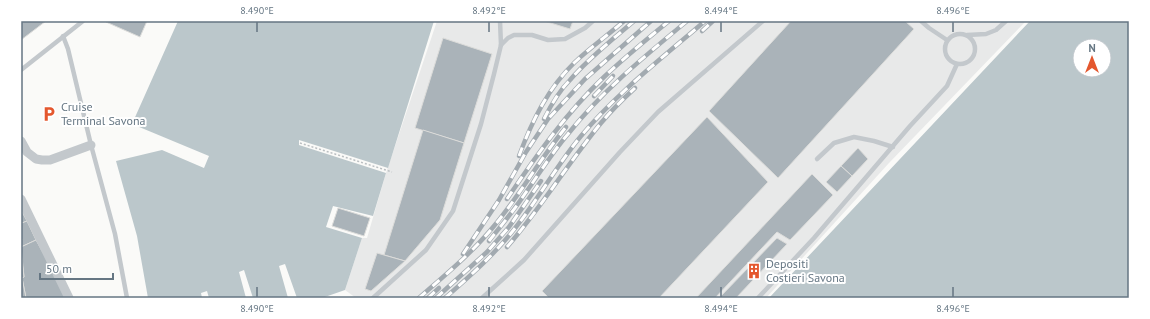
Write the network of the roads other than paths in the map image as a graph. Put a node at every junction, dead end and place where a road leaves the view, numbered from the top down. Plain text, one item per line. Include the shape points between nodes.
1 (83, 21) edge
2 (500, 21) edge
3 (594, 21) edge
4 (763, 21) edge
5 (921, 21) edge
6 (1006, 21) edge
7 (965, 35) junction
8 (63, 36) junction
9 (947, 40) junction
10 (501, 45) junction
11 (957, 64) junction
12 (21, 70) edge
13 (21, 141) edge
14 (91, 145) junction
15 (894, 146) junction
16 (818, 159) dead end
17 (21, 199) edge
18 (69, 298) edge
19 (128, 298) edge
20 (373, 298) edge
21 (482, 298) edge
22 (758, 298) edge

1 - 8 lane
2 - 10 lane
3 - 10 lane via 565,39 548,40 532,35 514,35
4 - 21 lane via 658,112 524,260
5 - 9 lane
6 - 7 lane via 996,30 986,34
7 - 9 lane via 955,34
7 - 11 lane via 973,41 974,55 967,63
8 - 12 lane
8 - 14 lane
9 - 11 lane via 945,55 952,63
10 - 20 lane via 481,124 453,211 426,250
11 - 15 lane via 947,86
13 - 14 street via 27,152 42,160 50,160
14 - 19 lane via 115,234
15 - 16 lane via 854,137 834,143
15 - 22 lane
17 - 18 street

